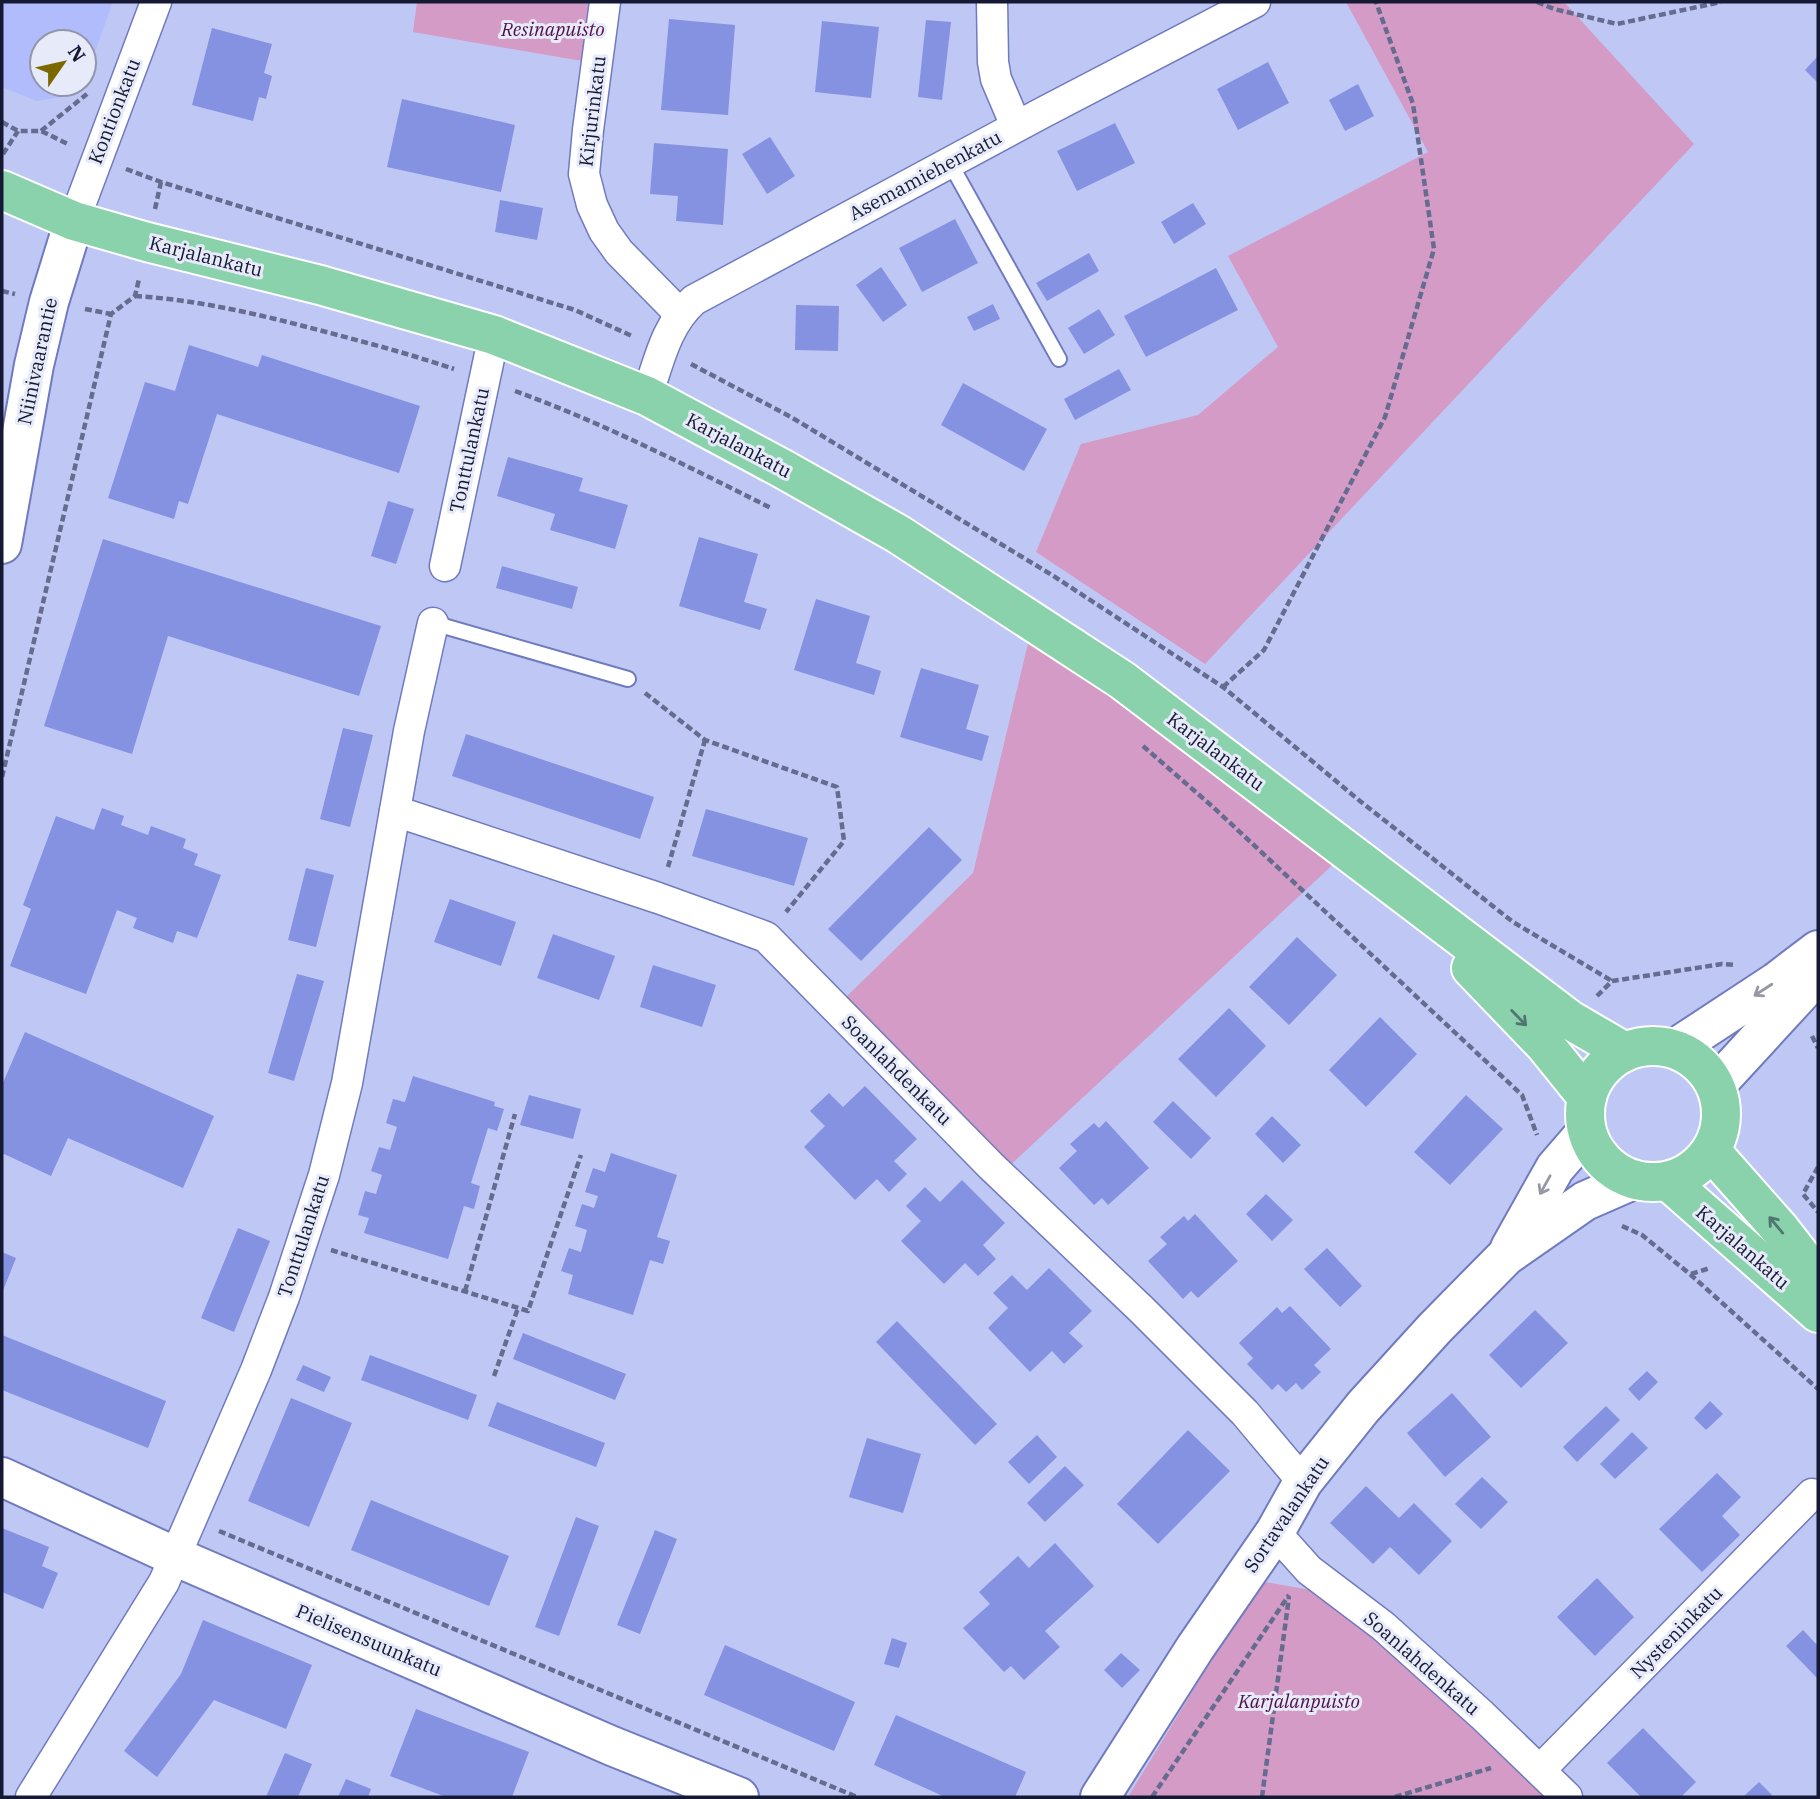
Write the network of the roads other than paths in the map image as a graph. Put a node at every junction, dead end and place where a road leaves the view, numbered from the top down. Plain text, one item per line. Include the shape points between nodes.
1 (156, 2) edge
2 (606, 2) edge
3 (992, 2) edge
4 (1255, 2) edge
5 (1016, 127) junction
6 (950, 163) junction
7 (2, 190) edge
8 (74, 221) junction
9 (679, 313) junction
10 (494, 335) junction
11 (1059, 359) dead end
12 (647, 396) junction
13 (2, 544) edge
14 (445, 566) dead end
15 (433, 623) joint
16 (628, 679) road end
17 (394, 811) junction
18 (1388, 880) junction
19 (1818, 950) edge
20 (1818, 974) edge
21 (1674, 1049) junction
22 (1625, 1052) junction
23 (1716, 1085) junction
24 (1587, 1114) junction
25 (1711, 1151) junction
26 (1651, 1181) junction
27 (1506, 1256) junction
28 (1818, 1278) edge
29 (1818, 1313) edge
30 (2, 1477) edge
31 (1303, 1482) junction
32 (1812, 1494) dead end
33 (1275, 1532) junction
34 (174, 1556) junction
35 (1540, 1770) junction
36 (31, 1797) edge
37 (739, 1797) edge
38 (1100, 1797) edge
39 (1567, 1797) edge

1 - 8 street, Kontionkatu
2 - 9 street, Kirjurinkatu via 584,174 592,205 619,253
3 - 5 street via 993,62
4 - 5 street, Asemamiehenkatu
5 - 6 street, Asemamiehenkatu
6 - 9 street, Asemamiehenkatu via 694,300
6 - 11 lane
7 - 8 main road, Karjalankatu
8 - 10 main road, Karjalankatu
8 - 13 street, Niinivaarantie via 34,365
9 - 12 street
10 - 12 main road, Karjalankatu
10 - 14 street, Tonttulankatu
12 - 18 main road, Karjalankatu via 898,534 1110,672
15 - 16 lane
15 - 17 street, Tonttulankatu
17 - 31 street, Soanlahdenkatu via 766,937 991,1166 1245,1413
17 - 34 street, Tonttulankatu via 347,1083 324,1175 256,1370
18 - 22 main road, Karjalankatu via 1570,1020
18 -> 24 main road, Karjalankatu via 1545,1045
19 -> 21 street
20 - 23 street
21 - 22 main road via 1649,1045
21 - 23 main road via 1705,1069
22 - 24 main road via 1595,1078
23 - 25 main road via 1722,1107 1720,1130
24 - 26 main road via 1593,1147 1604,1161 1617,1172
24 -> 27 street, Sortavalankatu
25 - 26 main road via 1685,1175
28 -> 25 main road, Karjalankatu
26 - 27 street, Sortavalankatu via 1585,1201
26 - 29 main road, Karjalankatu
27 - 31 street, Sortavalankatu via 1372,1397
30 - 34 street, Pielisensuunkatu
31 - 33 street, Sortavalankatu
32 - 35 street, Nysteninkatu
33 - 35 street, Soanlahdenkatu via 1309,1570 1383,1626
33 - 38 street, Sortavalankatu
34 - 36 street, Tonttulankatu via 164,1582
34 - 37 street, Pielisensuunkatu
35 - 39 street, Soanlahdenkatu

